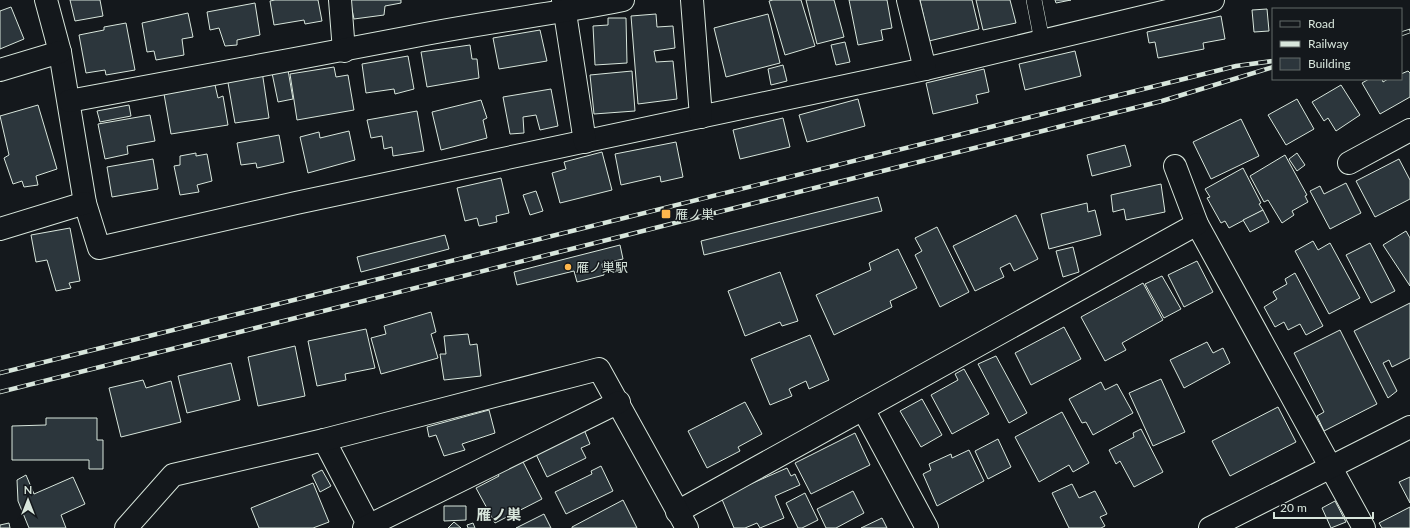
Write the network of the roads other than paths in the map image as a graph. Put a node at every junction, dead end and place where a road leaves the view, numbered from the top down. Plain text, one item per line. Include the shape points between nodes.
1 (46, 0) edge
2 (340, 0) edge
3 (623, 0) edge
4 (692, 0) edge
5 (908, 0) edge
6 (1034, 0) edge
7 (1213, 0) edge
8 (1166, 5) edge
9 (564, 6) edge
10 (1042, 41) junction
11 (344, 51) junction
12 (60, 52) junction
13 (925, 69) junction
14 (0, 70) edge
15 (69, 101) junction
16 (701, 117) junction
17 (1410, 130) edge
18 (585, 142) junction
19 (1349, 163) dead end
20 (1175, 166) dead end
21 (85, 203) junction
22 (1197, 224) junction
23 (0, 229) edge
24 (619, 402) junction
25 (863, 408) junction
26 (1410, 427) edge
27 (324, 440) junction
28 (1331, 466) junction
29 (682, 520) edge
30 (368, 527) edge
31 (126, 528) edge
32 (927, 528) edge
33 (1210, 528) edge
34 (1364, 528) edge

1 - 12 street
2 - 11 street
3 - 9 street
4 - 16 street
5 - 13 street
6 - 10 lane
7 - 8 street
8 - 10 street
9 - 11 street
9 - 18 street
10 - 13 street
11 - 15 street
12 - 14 street
12 - 15 street
13 - 16 street
15 - 21 street
16 - 18 street
17 - 19 street
18 - 21 street via 99,248
20 - 22 street
21 - 23 street
22 - 25 street
22 - 28 street
24 - 27 street via 599,369
24 - 29 street
24 - 30 street
25 - 29 street
25 - 32 street
26 - 28 street
27 - 30 street
27 - 31 street via 173,475
28 - 33 street
28 - 34 street

